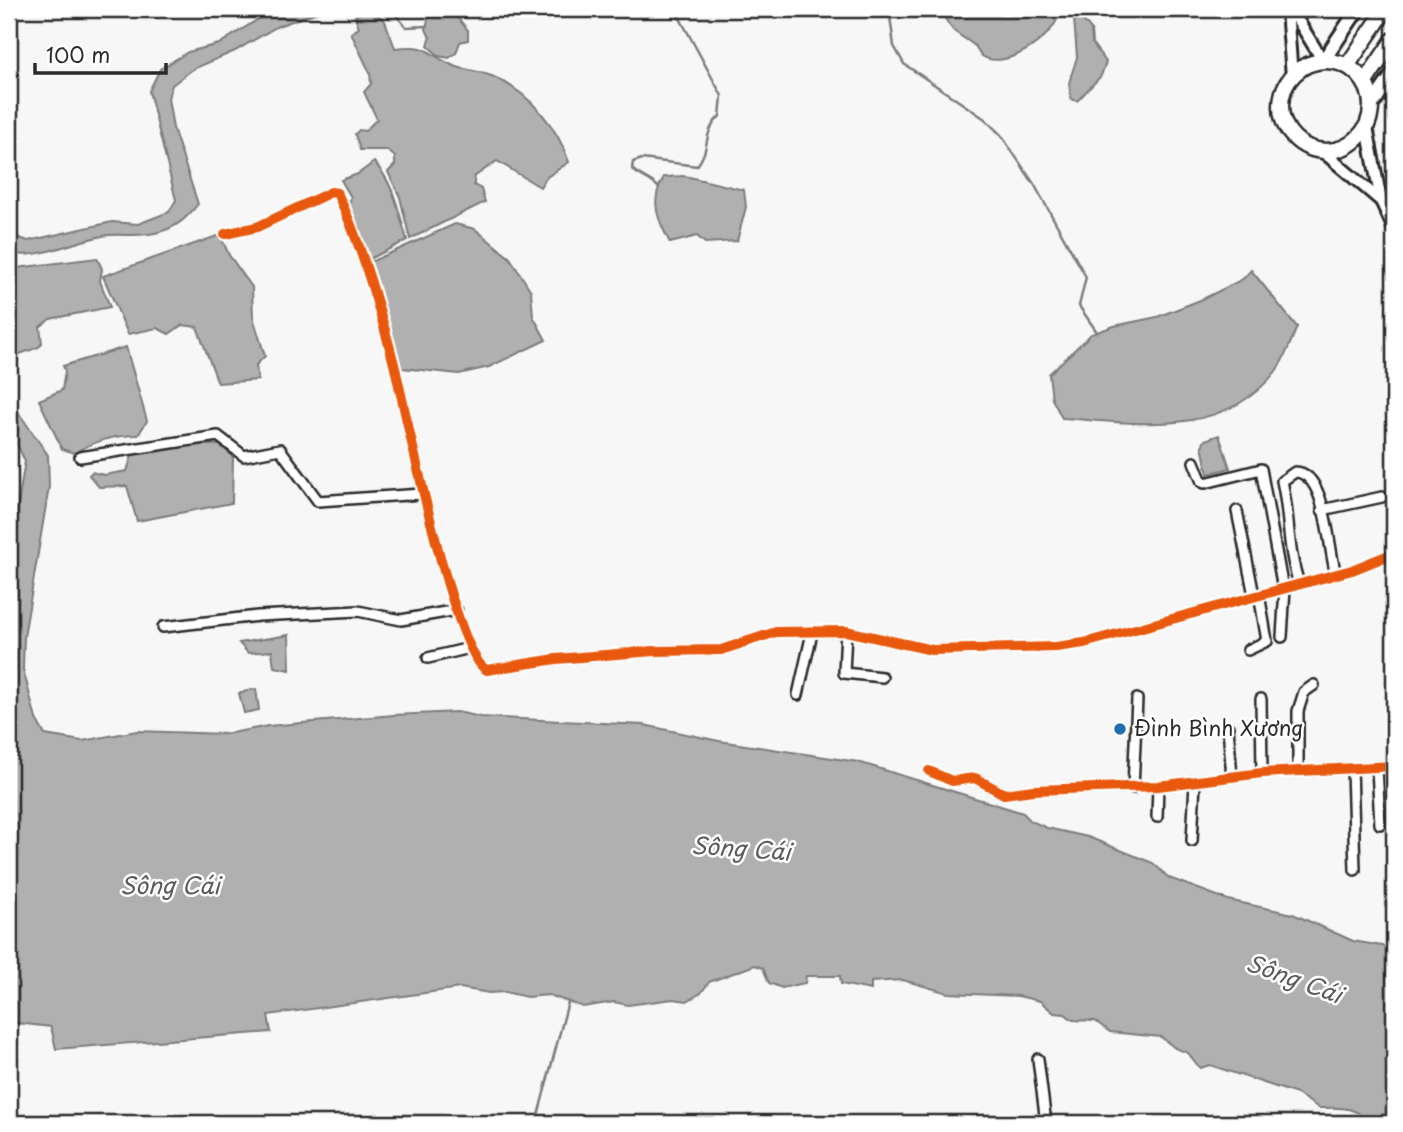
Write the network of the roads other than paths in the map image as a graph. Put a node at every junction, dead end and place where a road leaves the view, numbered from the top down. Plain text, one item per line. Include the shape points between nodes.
1 (1289, 9) edge
2 (1358, 9) edge
3 (1386, 9) edge
4 (1394, 39) edge
5 (1323, 61) junction
6 (1347, 66) junction
7 (1394, 73) edge
8 (1292, 77) junction
9 (1365, 82) junction
10 (1371, 106) junction
11 (1367, 127) junction
12 (1322, 152) junction
13 (1381, 201) junction
14 (1394, 227) edge
15 (225, 234) dead end
16 (80, 457) dead end
17 (1194, 462) dead end
18 (422, 494) junction
19 (1382, 497) dead end
20 (1322, 510) junction
21 (1237, 511) dead end
22 (1394, 553) edge
23 (1336, 574) junction
24 (1299, 583) junction
25 (1284, 589) junction
26 (1257, 595) junction
27 (457, 610) junction
28 (163, 627) dead end
29 (846, 631) junction
30 (812, 633) junction
31 (1282, 637) dead end
32 (470, 648) junction
33 (1248, 650) dead end
34 (428, 657) dead end
35 (882, 677) dead end
36 (1314, 685) dead end
37 (798, 695) dead end
38 (1137, 699) dead end
39 (1261, 699) dead end
40 (1227, 727) dead end
41 (1394, 766) edge
42 (1352, 768) junction
43 (1377, 768) junction
44 (1298, 770) junction
45 (929, 771) dead end
46 (1262, 773) junction
47 (1232, 777) junction
48 (1195, 782) junction
49 (1158, 786) junction
50 (1133, 788) junction
51 (1157, 817) dead end
52 (1380, 824) dead end
53 (1192, 841) dead end
54 (1355, 870) dead end
55 (1038, 1059) dead end
56 (964, 1123) edge
57 (1026, 1123) edge
58 (1046, 1123) edge

1 - 5 street
1 - 8 street
2 - 5 main road
3 - 6 main road
4 - 9 main road
5 - 6 main road
5 - 8 main road
6 - 9 main road
7 - 10 main road
8 - 12 main road via 1283,92 1284,122 1302,145
9 - 10 main road
10 - 11 main road
11 - 12 main road via 1346,148
11 - 13 street
12 - 13 street
13 - 14 street
15 - 18 street via 257,227 337,193 394,363
16 - 18 street via 218,436 244,456 280,449 318,501
17 - 25 street via 1202,482 1261,469
18 - 27 street
19 - 20 street
20 - 23 street
20 - 24 street via 1318,488 1306,474 1286,476 1282,481 1289,541
21 - 26 street
22 - 23 street
23 - 24 street
24 - 25 street
25 - 26 street
25 - 31 street
26 - 29 street via 1084,643 1056,646 932,650
26 - 33 street via 1267,640
27 - 28 street via 401,620 358,611
27 - 32 street
29 - 30 street
29 - 35 street via 844,673
30 - 32 street via 776,632 722,650 556,659 487,670 478,665
30 - 37 street
32 - 34 street
36 - 44 street via 1304,692 1298,711
38 - 50 street
39 - 46 street
40 - 47 street
41 - 43 street
42 - 43 street
42 - 44 street
42 - 54 street
43 - 52 street
44 - 46 street
45 - 50 street via 952,781 975,778 1000,794
46 - 47 street
47 - 48 street
48 - 49 street
48 - 53 street
49 - 50 street
49 - 51 street
55 - 58 street
56 - 57 street

